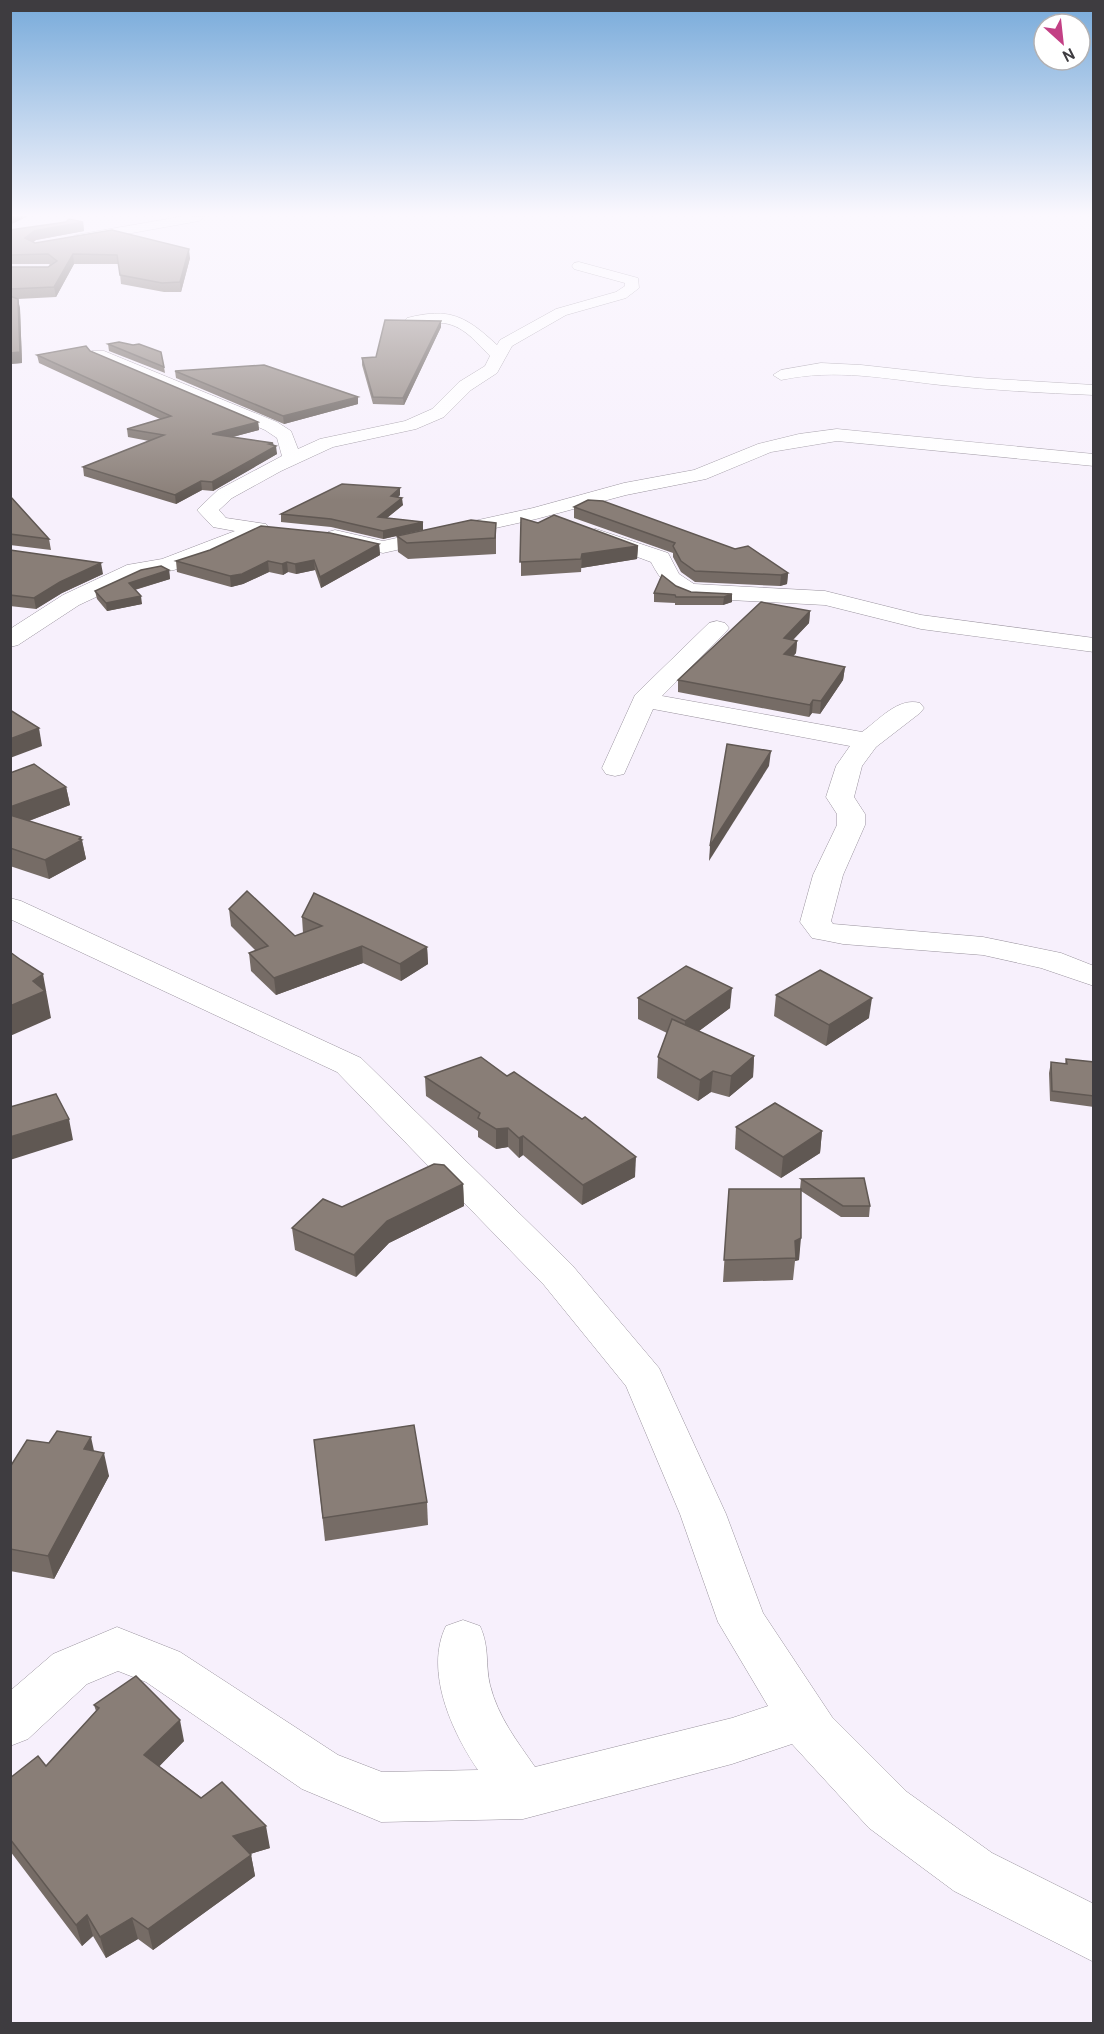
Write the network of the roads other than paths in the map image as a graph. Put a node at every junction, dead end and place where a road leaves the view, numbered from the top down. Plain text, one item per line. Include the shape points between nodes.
1 (565, 311) edge
2 (412, 321) edge
3 (98, 354) edge
4 (498, 354) junction
5 (782, 375) dead end
6 (1094, 390) edge
7 (292, 459) junction
8 (1094, 459) edge
9 (536, 513) junction
10 (259, 528) junction
11 (280, 530) edge
12 (311, 533) edge
13 (101, 566) edge
14 (135, 570) junction
15 (717, 628) dead end
16 (10, 640) edge
17 (1094, 645) edge
18 (644, 700) junction
19 (911, 708) dead end
20 (867, 741) junction
21 (615, 768) dead end
22 (10, 907) edge
23 (1094, 977) edge
24 (463, 1641) dead end
25 (804, 1717) junction
26 (10, 1723) edge
27 (524, 1794) junction
28 (1094, 1934) edge

1 - 4 street via 506,343
2 - 4 street via 451,318 467,323
3 - 7 street via 271,426 285,435
4 - 7 street via 490,369 465,386 438,413 410,425 327,443
5 - 6 street via 804,368 832,367 940,380
7 - 10 street via 225,494 207,510 220,523
8 - 9 street via 837,435 765,448 699,475 624,489
9 - 12 street via 383,547
9 - 17 street via 660,558 670,577 691,591 825,598 921,622
10 - 11 street
10 - 14 street via 202,553
13 - 14 street
14 - 16 street via 71,600
15 - 18 street
18 - 20 street
18 - 21 street
19 - 20 street
20 - 23 street via 849,766 840,797 851,814 851,825 828,874 815,922 823,931 983,946 1050,960
22 - 25 street via 349,1065 558,1275 644,1379 703,1514 742,1622
24 - 27 street via 465,1684 482,1733
25 - 27 street via 732,1741
25 - 28 street via 814,1733 888,1810 973,1872
26 - 27 street via 70,1669 117,1648 163,1667 320,1772 381,1797

